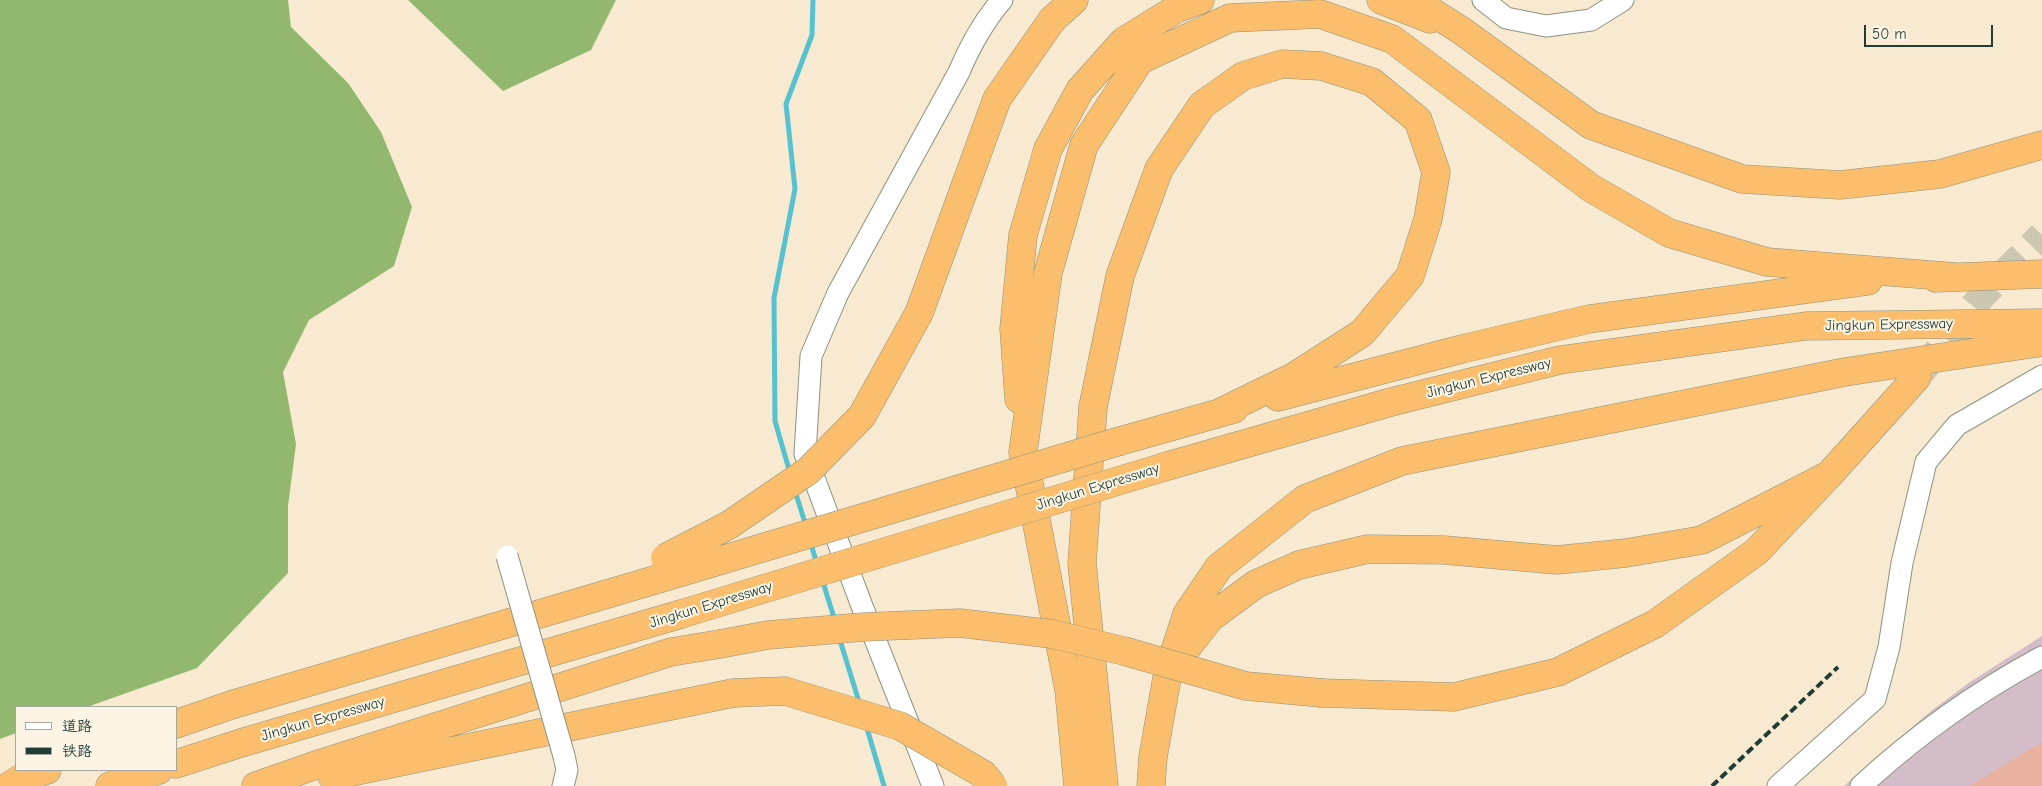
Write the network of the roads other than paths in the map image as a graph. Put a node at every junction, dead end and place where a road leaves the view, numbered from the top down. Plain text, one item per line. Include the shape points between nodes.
1 (1002, 0) edge
2 (1074, 0) edge
3 (1200, 0) edge
4 (1381, 0) edge
5 (1413, 0) edge
6 (1482, 0) edge
7 (1623, 0) edge
8 (1462, 31) junction
9 (2042, 145) edge
10 (2042, 274) edge
11 (1955, 277) junction
12 (2042, 323) edge
13 (2042, 342) edge
14 (2042, 376) edge
15 (1917, 377) tunnel mouth
16 (1217, 414) junction
17 (1023, 452) junction
18 (1829, 475) junction
19 (507, 556) dead end
20 (661, 569) junction
21 (2042, 657) edge
22 (1168, 672) junction
23 (178, 723) edge
24 (178, 763) edge
25 (44, 771) edge
26 (156, 771) edge
27 (9, 786) edge
28 (110, 786) edge
29 (256, 786) edge
30 (281, 786) edge
31 (563, 786) edge
32 (933, 786) edge
33 (993, 786) edge
34 (1078, 786) edge
35 (1104, 786) edge
36 (1151, 786) edge
37 (1778, 786) edge
38 (1861, 786) edge

1 - 32 street via 969,49 838,293 811,356 805,454
2 - 20 highway, bridge via 1052,20 997,99 919,313 862,416 808,470
3 - 17 highway via 1176,9 1124,41 1080,90 1048,149 1023,235 1014,330
4 - 8 highway
5 - 8 highway
6 - 7 street via 1506,18 1546,26 1591,20
8 - 9 highway via 1591,125 1742,179 1840,185 1940,174
10 - 11 highway
11 - 16 highway via 1877,280 1589,319 1339,380
11 - 17 highway via 1767,262 1669,233 1591,188 1392,39 1320,14 1230,18 1140,60 1084,145 1048,274
12 - 24 highway, Jingkun Expressway, bridge via 1806,326 1560,360 1391,402 1164,466
13 - 22 highway via 1845,372 1402,461 1305,499 1219,568 1187,614
14 - 37 street via 1958,425 1926,462 1902,564 1889,647 1874,699
15 - 18 highway
16 - 20 highway, bridge
16 - 35 highway via 1295,376 1362,333 1410,276 1428,219 1436,172 1418,120 1372,82 1321,66 1282,64 1243,76 1202,105 1159,169 1120,276 1093,407 1082,564
17 - 34 highway via 1069,690
18 - 22 highway via 1702,540 1626,553 1557,560 1444,550 1368,549 1299,565 1256,584 1210,618
18 - 29 highway, bridge via 1756,552 1656,624 1558,672 1454,697 1322,693 1246,686 1124,650 1052,634 960,624 768,635 671,652 322,762
19 - 31 street, bridge via 564,756 567,770
20 - 23 highway via 575,604
21 - 38 street via 1944,718
22 - 36 highway
25 - 27 highway
26 - 28 highway
30 - 33 highway, bridge via 733,693 785,692 900,726 983,774

